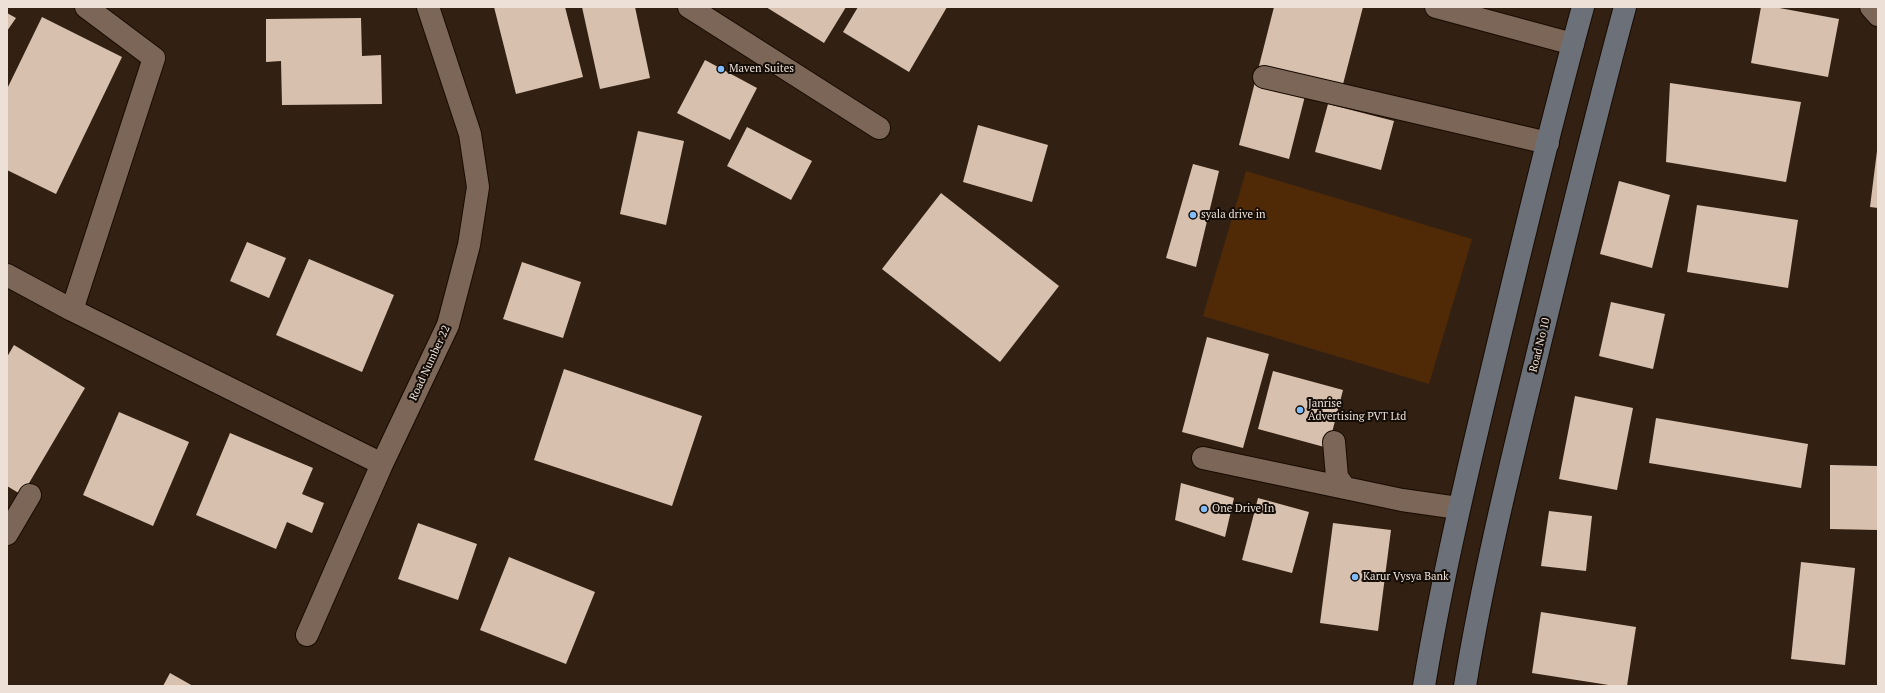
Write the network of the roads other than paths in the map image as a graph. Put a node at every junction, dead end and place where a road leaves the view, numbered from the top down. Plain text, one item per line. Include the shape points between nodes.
1 (86, 7) edge
2 (428, 7) edge
3 (689, 7) edge
4 (1436, 7) edge
5 (1583, 7) edge
6 (1625, 7) edge
7 (1871, 7) edge
8 (1878, 15) edge
9 (1573, 44) junction
10 (1264, 77) dead end
11 (879, 128) dead end
12 (1548, 143) junction
13 (7, 275) edge
14 (72, 310) junction
15 (1334, 442) dead end
16 (1203, 458) dead end
17 (382, 464) junction
18 (1345, 488) junction
19 (30, 495) dead end
20 (1458, 508) junction
21 (7, 534) edge
22 (308, 635) dead end
23 (1424, 686) edge
24 (1465, 686) edge

1 - 14 street via 154,58
2 - 17 street, Road Number 22 via 470,134 478,187 469,245 448,325
3 - 11 street
4 - 9 street
5 - 9 main road
6 - 24 main road, Road No 10 via 1498,517
7 - 8 street
9 - 12 main road
10 - 12 street
12 - 20 main road
13 - 14 street
14 - 17 street
15 - 18 street via 1337,477
16 - 18 street
17 - 22 street, Road Number 22
18 - 20 street
19 - 21 street
20 - 23 main road

